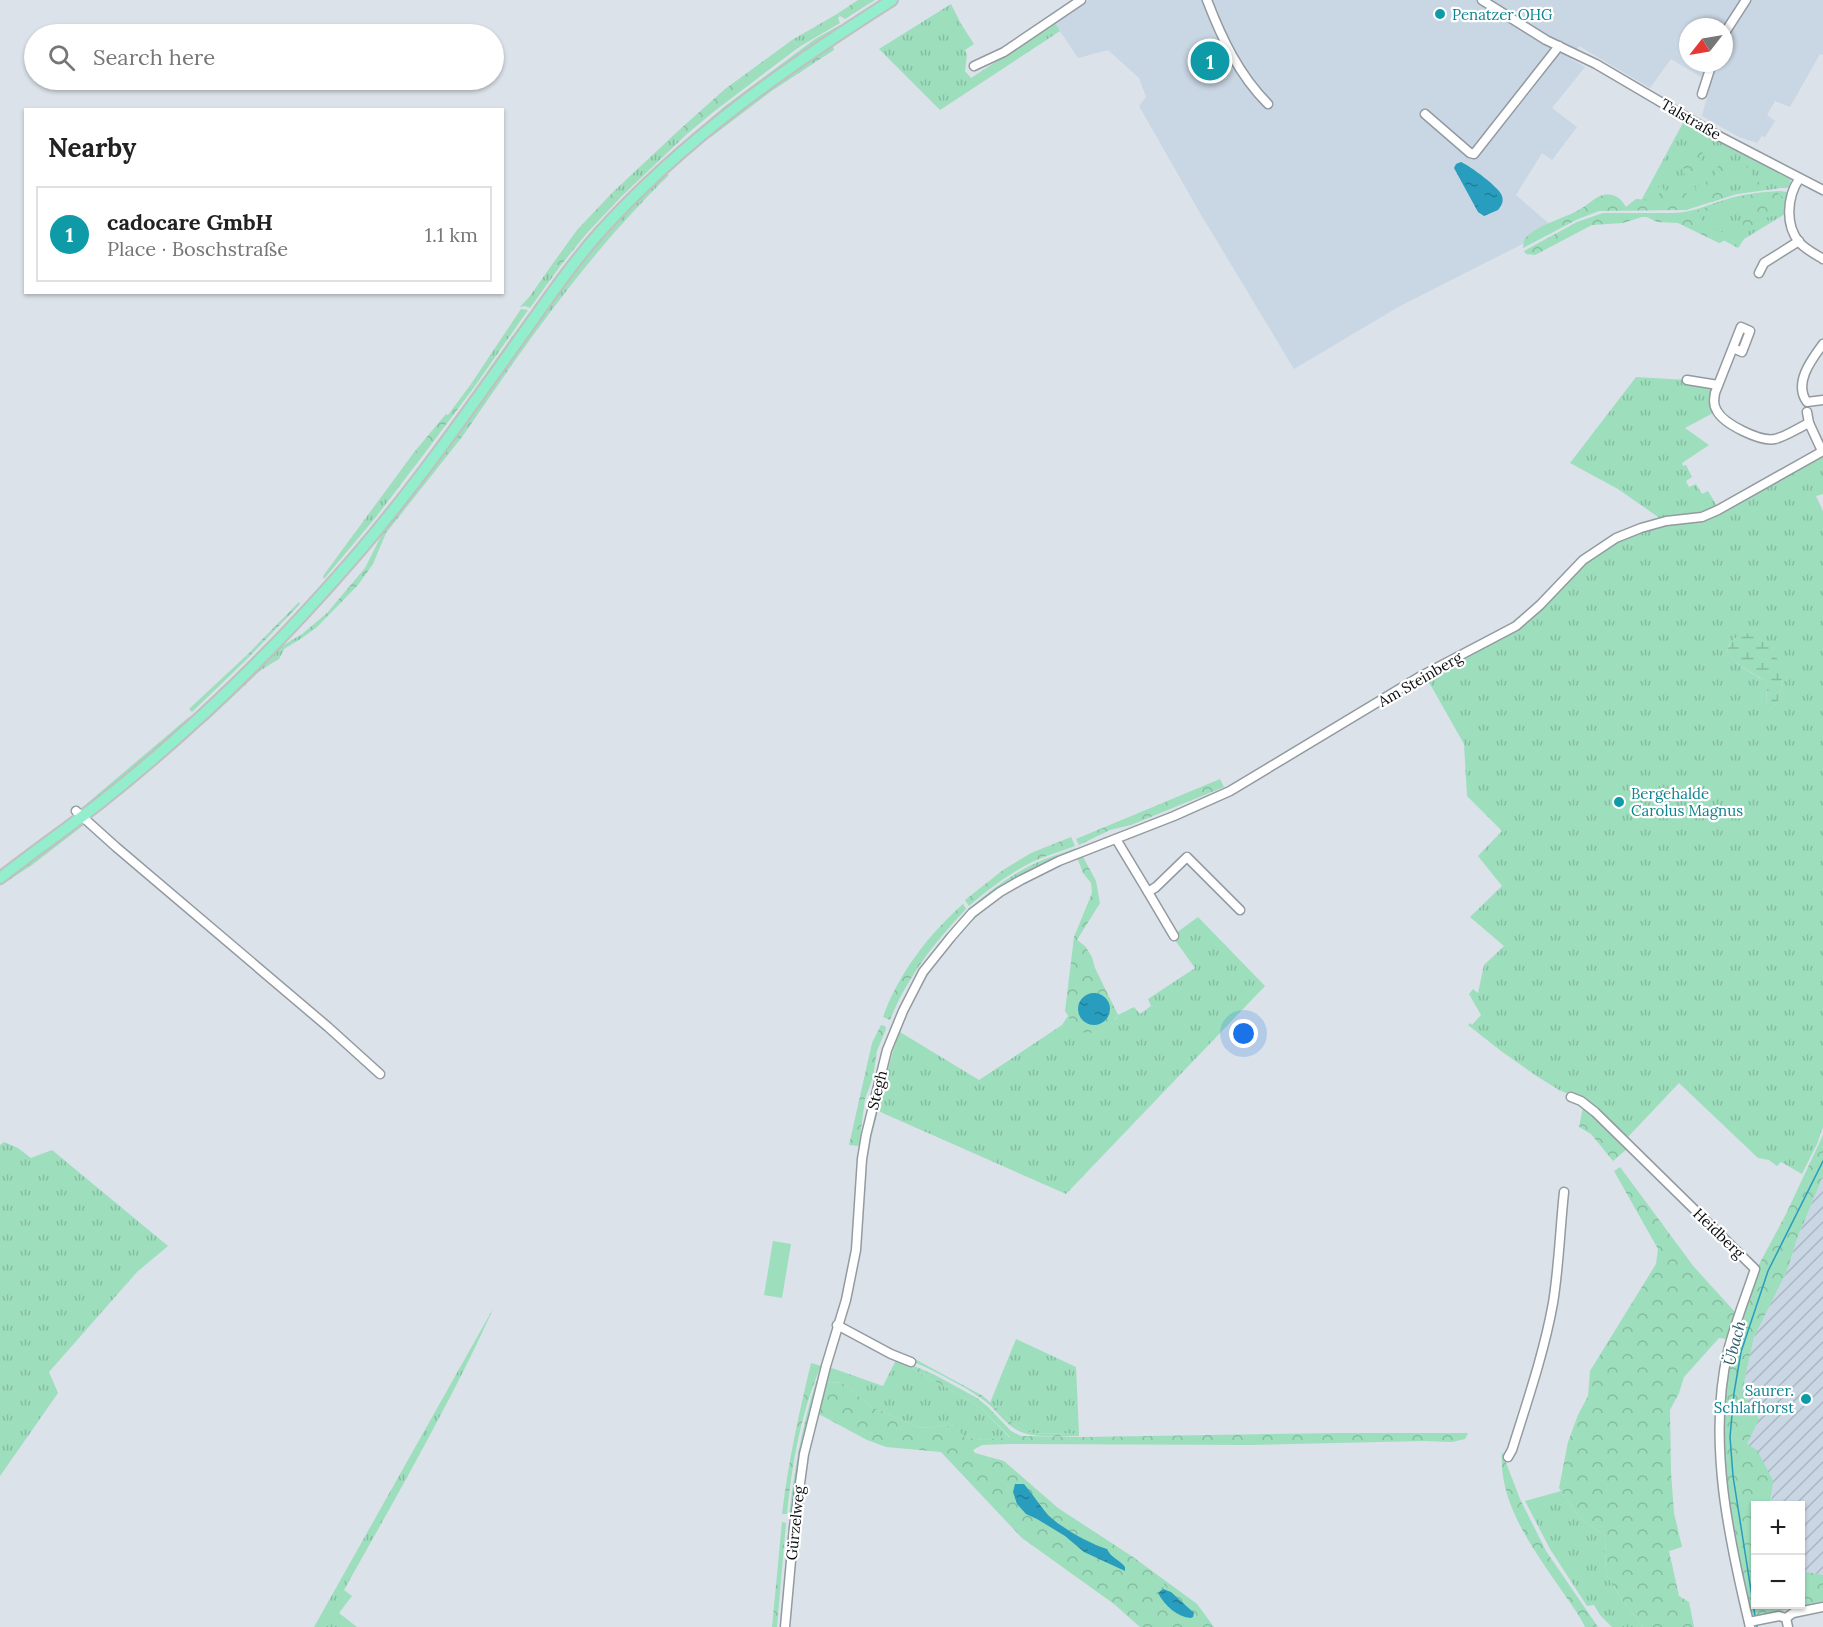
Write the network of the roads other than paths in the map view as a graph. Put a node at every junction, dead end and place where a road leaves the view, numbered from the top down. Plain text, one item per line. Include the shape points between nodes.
1 (892, 0) edge
2 (1081, 0) edge
3 (1207, 0) edge
4 (1482, 0) edge
5 (1746, 0) edge
6 (1733, 20) edge
7 (1559, 46) junction
8 (974, 66) dead end
9 (1709, 72) edge
10 (1702, 94) dead end
11 (1268, 104) dead end
12 (1425, 114) dead end
13 (1800, 179) junction
14 (1823, 190) edge
15 (1798, 241) junction
16 (1823, 259) edge
17 (1759, 273) dead end
18 (1823, 344) edge
19 (1733, 348) dead end
20 (1687, 380) dead end
21 (1718, 385) junction
22 (1823, 400) edge
23 (1807, 412) dead end
24 (1809, 423) junction
25 (1822, 451) edge
26 (79, 814) junction
27 (1116, 839) junction
28 (0, 878) edge
29 (1000, 892) joint
30 (1148, 892) junction
31 (1240, 910) dead end
32 (1174, 936) dead end
33 (380, 1074) dead end
34 (1571, 1097) dead end
35 (1564, 1192) dead end
36 (837, 1325) junction
37 (911, 1362) dead end
38 (812, 1420) joint
39 (1508, 1457) dead end
40 (1823, 1608) edge
41 (1755, 1622) edge
42 (1787, 1622) edge
43 (785, 1627) edge

1 - 26 main road via 733,108 624,207 567,273 396,508 290,630 196,721 102,801
2 - 8 street
3 - 11 street via 1241,73
4 - 7 street, Talstraße
5 - 6 street
7 - 12 street via 1474,154
7 - 13 street, Talstraße
9 - 10 street
13 - 14 street, Talstraße
13 - 15 street via 1793,190 1789,216
15 - 16 street
15 - 17 street via 1764,263
18 - 22 street via 1807,368 1803,385 1808,402
19 - 21 street
20 - 21 street
21 - 24 street via 1714,400 1718,413 1745,432 1773,440
23 - 24 street
24 - 25 street
25 - 27 street, Am Steinberg via 1702,517 1666,521 1616,538 1583,560 1516,626 1421,676 1230,791
26 - 28 main road
26 - 33 street
27 - 29 street, Am Steinberg via 1059,861
27 - 30 street
29 - 36 street, Stegh via 972,913 923,972 887,1050 866,1135 856,1250
30 - 31 street via 1187,856
30 - 32 street
34 - 41 street, Heidberg via 1595,1112 1755,1269 1728,1351 1719,1422 1732,1544
35 - 39 street via 1552,1306
36 - 37 street
36 - 38 street, Stegh
38 - 43 street, Gürzelweg via 795,1518
40 - 42 street via 1793,1613
41 - 42 street via 1779,1616

